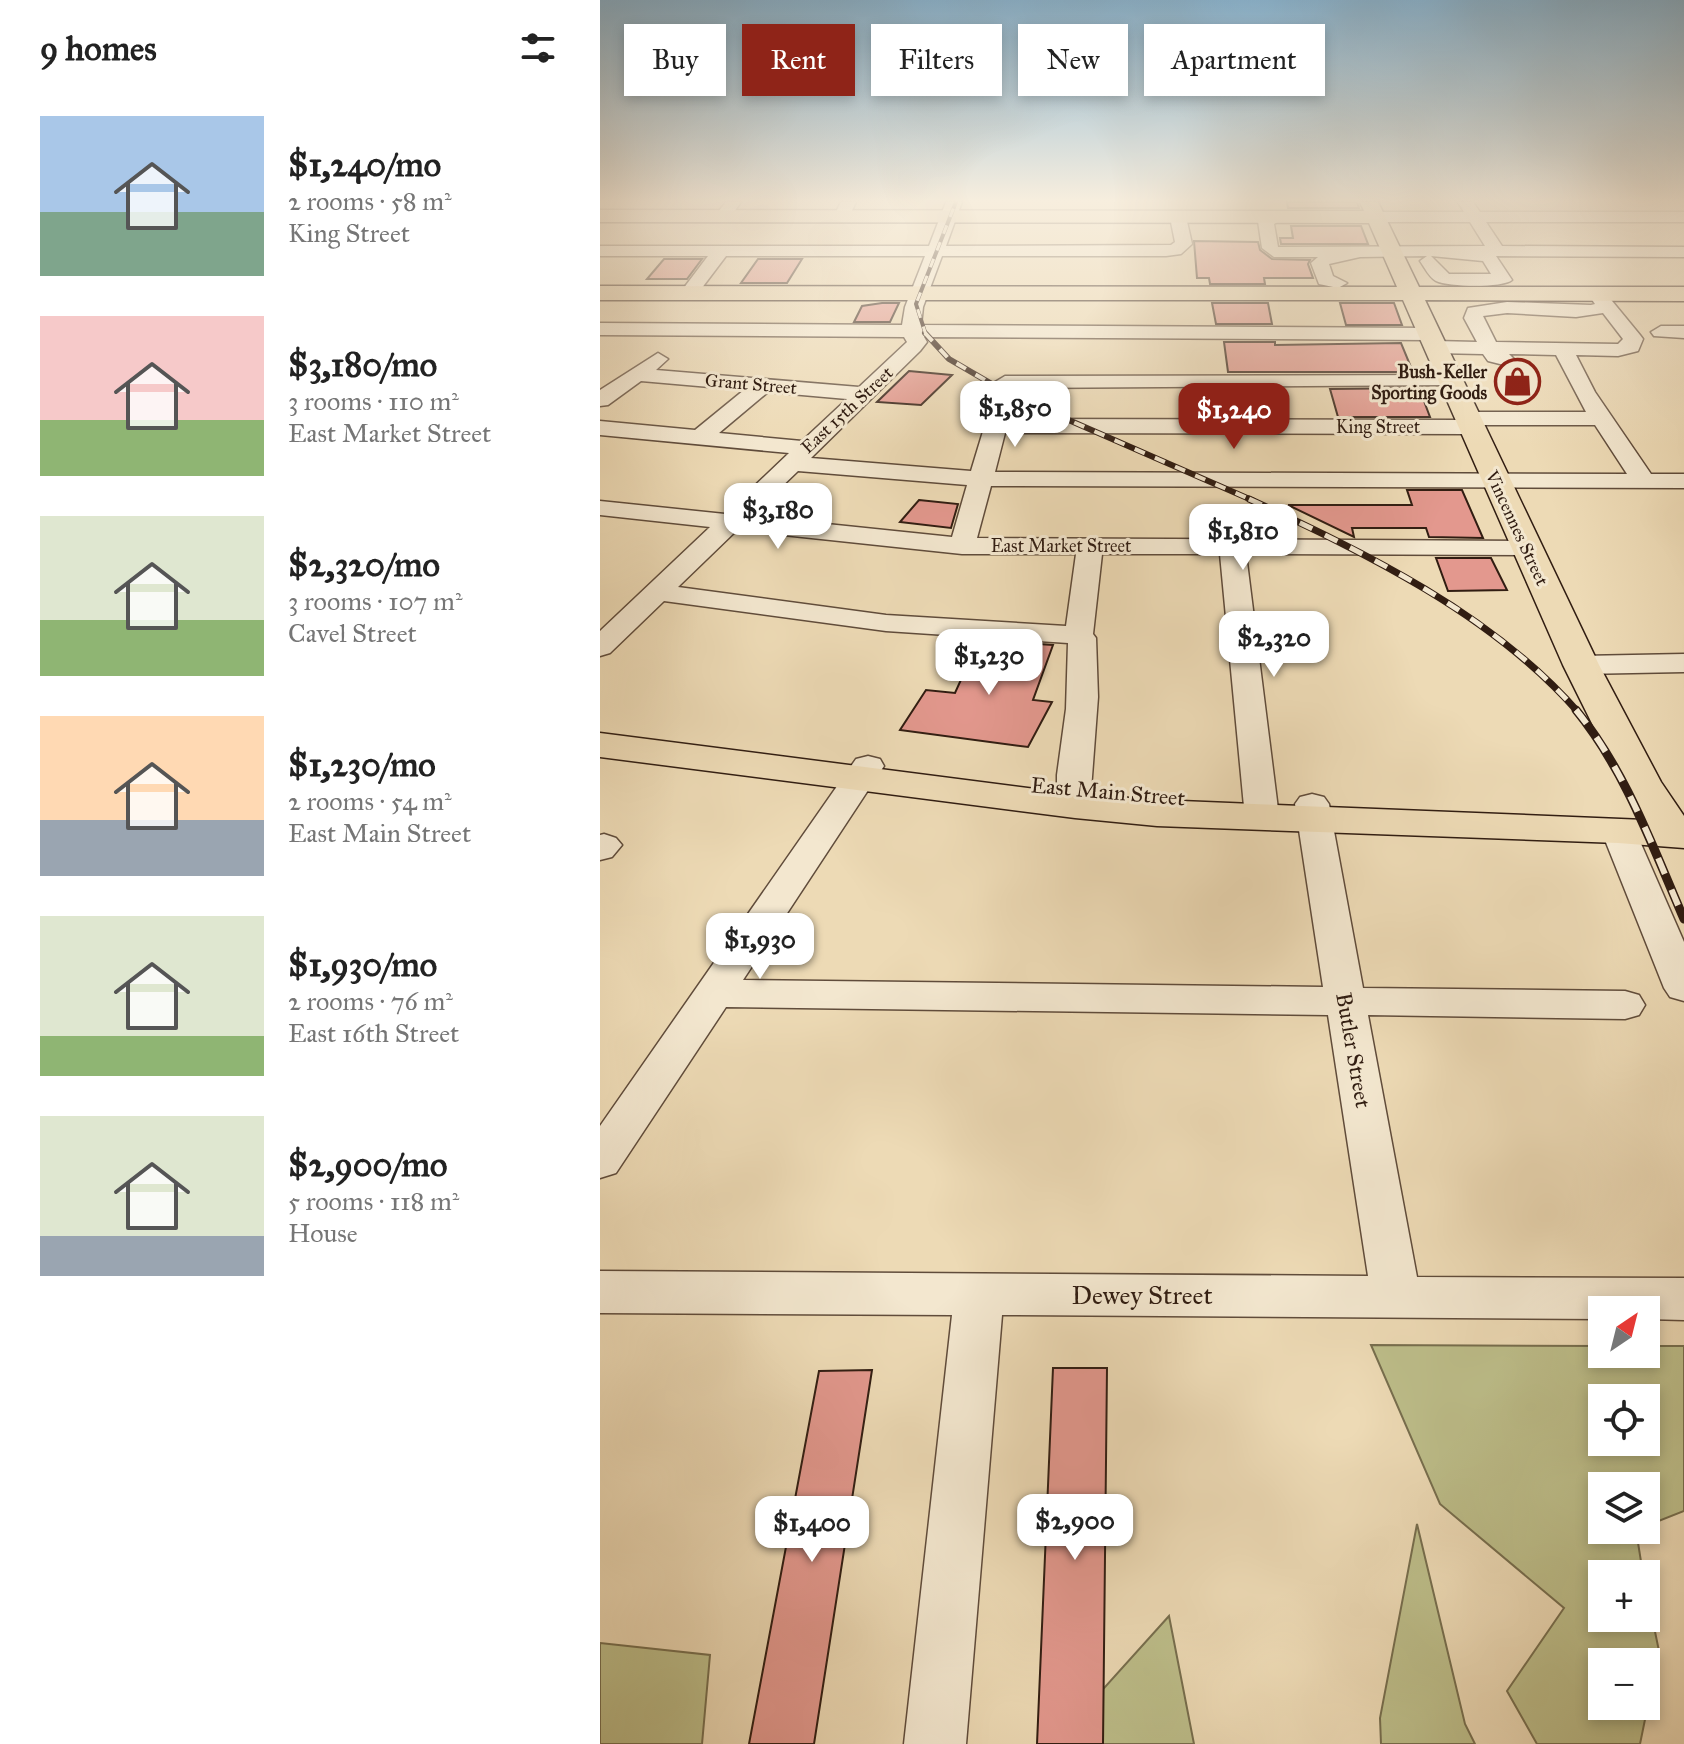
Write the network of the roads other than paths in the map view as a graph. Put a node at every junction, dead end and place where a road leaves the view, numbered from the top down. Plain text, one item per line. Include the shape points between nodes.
1 (696, 283) edge
2 (922, 283) edge
3 (1165, 283) edge
4 (1308, 283) edge
5 (1406, 283) edge
6 (1531, 283) edge
7 (600, 293) edge
8 (689, 293) junction
9 (918, 293) junction
10 (1166, 294) junction
11 (1312, 294) junction
12 (1411, 294) junction
13 (1538, 294) junction
14 (1684, 294) edge
15 (1602, 300) junction
16 (600, 329) edge
17 (701, 329) junction
18 (911, 331) junction
19 (1020, 332) junction
20 (1661, 332) dead end
21 (1684, 332) edge
22 (1432, 341) junction
23 (1490, 348) junction
24 (1565, 354) junction
25 (637, 374) junction
26 (1449, 381) junction
27 (1005, 382) junction
28 (763, 385) junction
29 (864, 394) junction
30 (600, 400) edge
31 (1602, 418) junction
32 (1468, 423) junction
33 (998, 426) junction
34 (600, 428) edge
35 (1410, 428) junction
36 (699, 438) junction
37 (799, 456) junction
38 (1529, 461) dead end
39 (1637, 471) junction
40 (980, 479) junction
41 (1430, 480) junction
42 (1684, 481) edge
43 (1496, 482) junction
44 (600, 508) edge
45 (729, 521) junction
46 (962, 546) junction
47 (1090, 546) junction
48 (1232, 547) junction
49 (1525, 547) junction
50 (646, 601) junction
51 (600, 607) edge
52 (1079, 635) junction
53 (600, 647) edge
54 (1684, 663) edge
55 (1581, 665) junction
56 (600, 730) edge
57 (600, 745) edge
58 (863, 773) junction
59 (1074, 790) junction
60 (1261, 809) junction
61 (1313, 812) junction
62 (1618, 830) junction
63 (1682, 839) edge
64 (1684, 988) edge
65 (714, 993) junction
66 (1346, 1003) junction
67 (1625, 1005) dead end
68 (600, 1161) edge
69 (600, 1292) edge
70 (979, 1294) junction
71 (1396, 1297) junction
72 (1684, 1299) edge
73 (935, 1744) edge

1 - 8 street
2 - 9 street, East 15th Street
3 - 10 street
4 - 11 street
5 - 12 main road, Vincennes Street
6 - 13 street
7 - 8 main road
8 - 9 main road
9 - 10 main road
9 - 18 street, East 15th Street
10 - 11 main road
11 - 12 main road
12 - 13 main road
12 - 22 main road, Vincennes Street
13 - 15 main road
14 - 15 main road
15 - 23 street via 1591,310 1475,312 1473,318
15 - 24 street via 1633,339 1631,347
16 - 17 street
17 - 18 street
17 - 25 street
18 - 19 street
18 - 29 street, East 15th Street via 917,342
19 - 22 street
19 - 27 street via 1005,352
20 - 21 street
22 - 23 street
22 - 26 main road, Vincennes Street
23 - 24 street via 1500,359
24 - 31 street
25 - 28 street, Grant Street
25 - 30 street
26 - 27 street
26 - 32 main road, Vincennes Street
27 - 33 street
28 - 29 street, Grant Street
28 - 36 street
29 - 37 street, East 15th Street
31 - 32 street, King Street
31 - 39 street
32 - 35 street, King Street
32 - 43 main road, Vincennes Street
33 - 35 street, King Street
33 - 40 street
34 - 36 street
35 - 41 street
36 - 37 street
37 - 40 street
37 - 45 street, East 15th Street
38 - 39 street
39 - 42 street
39 - 43 street
40 - 41 street
40 - 46 street
41 - 43 street
43 - 49 main road, Vincennes Street
44 - 45 street, East Market Street
45 - 46 street, East Market Street
45 - 50 street, East 15th Street
46 - 47 street, East Market Street
47 - 48 street, East Market Street
47 - 52 street
48 - 49 street, East Market Street
48 - 60 street
49 - 55 main road, Vincennes Street
50 - 51 street
50 - 52 street
50 - 53 street, East 15th Street
52 - 59 street via 1083,658
54 - 55 street
55 - 63 main road, Vincennes Street via 1641,782
56 - 58 main road, East Main Street
57 - 58 main road, East Main Street
58 - 59 main road, East Main Street
58 - 60 main road, East Main Street via 1075,806
58 - 65 street
59 - 60 main road, East Main Street
60 - 61 main road, East Main Street
61 - 62 main road, East Main Street
61 - 66 street, Butler Street
62 - 63 main road, East Main Street
62 - 64 street
65 - 66 street
65 - 68 street
66 - 67 street
66 - 71 street, Butler Street
69 - 70 street, Dewey Street
70 - 71 street, Dewey Street
70 - 73 street
71 - 72 street, Dewey Street

